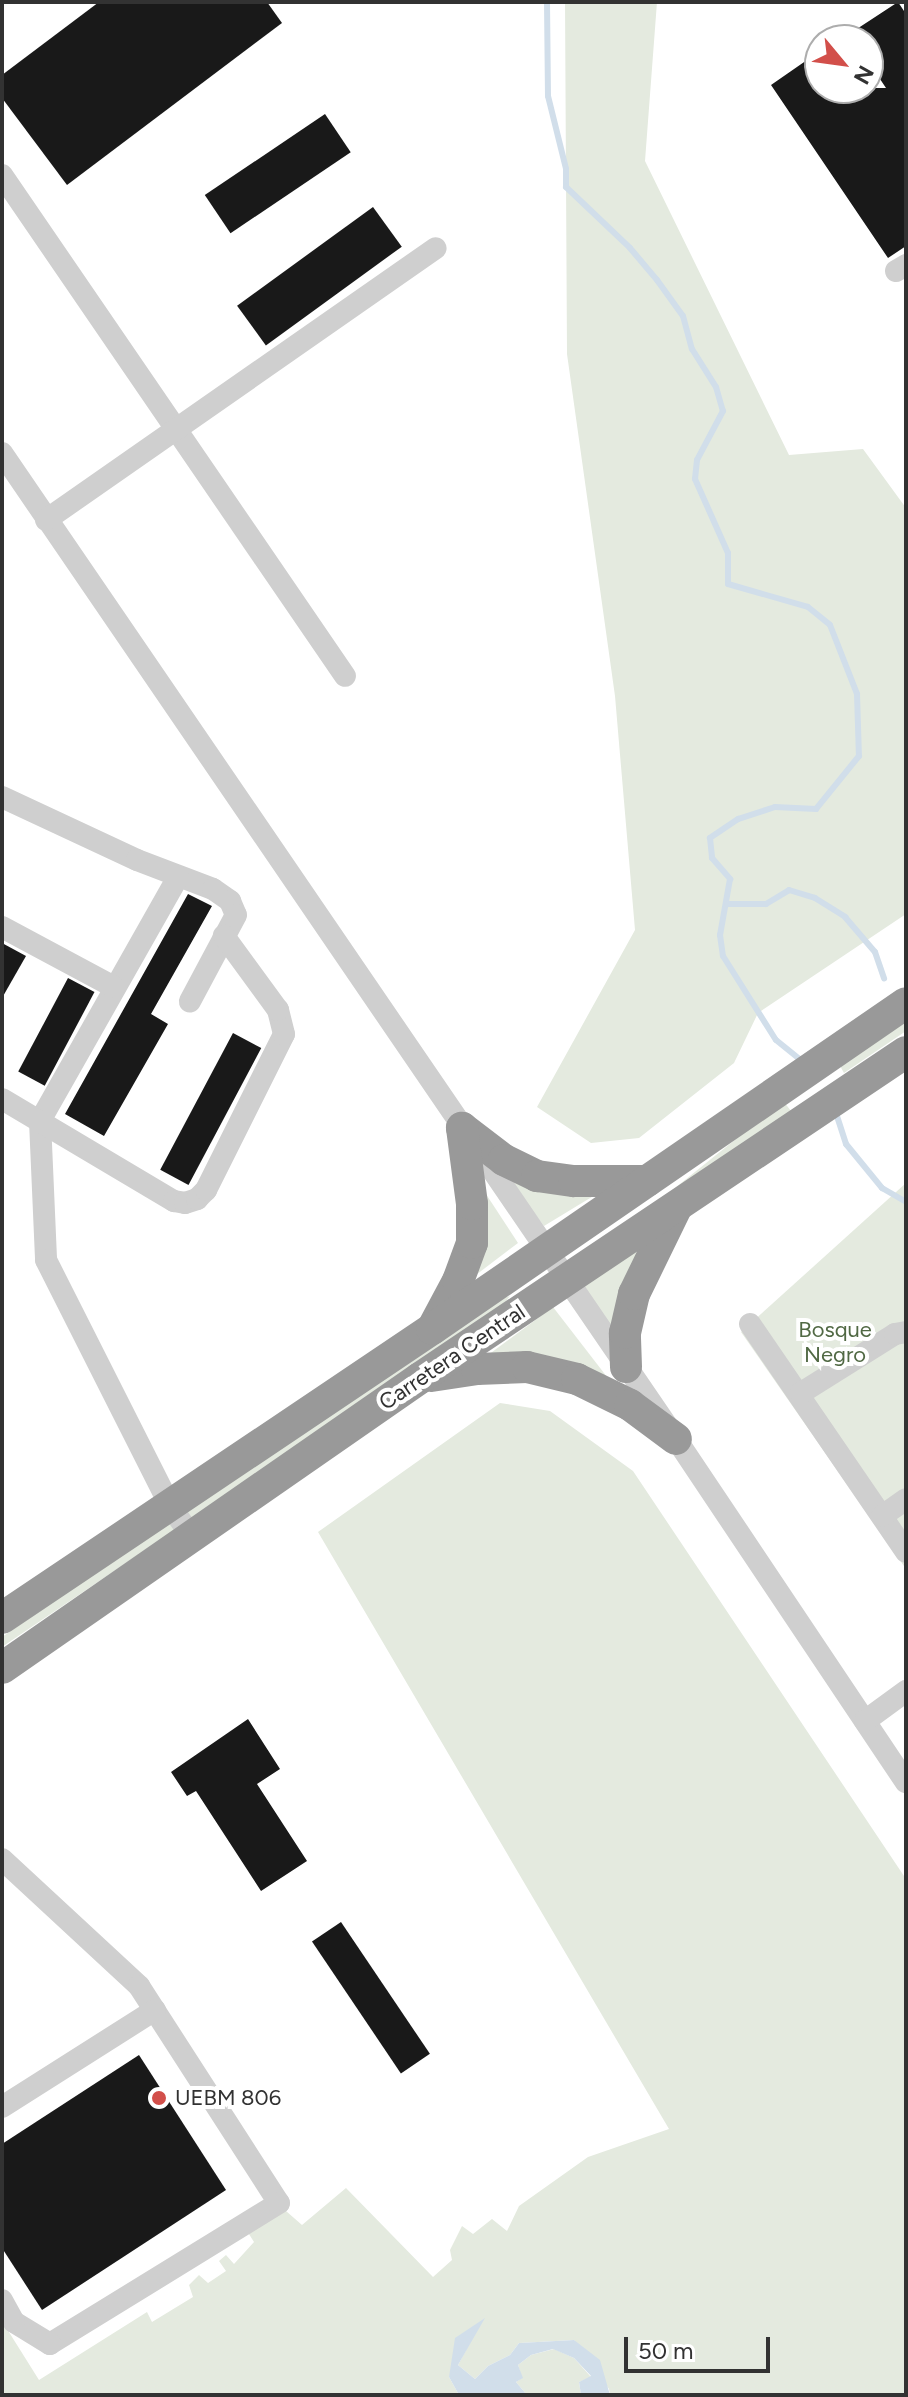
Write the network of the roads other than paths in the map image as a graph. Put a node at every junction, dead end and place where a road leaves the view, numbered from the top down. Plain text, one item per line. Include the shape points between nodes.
1 (2, 175) edge
2 (436, 248) dead end
3 (176, 430) junction
4 (2, 453) edge
5 (46, 520) junction
6 (345, 676) dead end
7 (2, 797) edge
8 (178, 877) junction
9 (2, 927) edge
10 (224, 936) junction
11 (114, 987) junction
12 (190, 1001) dead end
13 (906, 1003) edge
14 (906, 1052) edge
15 (2, 1099) edge
16 (40, 1121) junction
17 (462, 1128) junction
18 (647, 1181) junction
19 (679, 1202) junction
20 (545, 1251) junction
21 (567, 1279) junction
22 (750, 1324) dead end
23 (432, 1329) junction
24 (906, 1332) edge
25 (626, 1367) junction
26 (420, 1378) junction
27 (801, 1393) junction
28 (676, 1439) junction
29 (906, 1499) edge
30 (169, 1504) junction
31 (882, 1516) junction
32 (192, 1537) junction
33 (906, 1552) edge
34 (2, 1618) edge
35 (2, 1668) edge
36 (906, 1691) edge
37 (865, 1721) junction
38 (906, 1782) edge
39 (2, 1859) edge
40 (155, 2010) junction
41 (2, 2107) edge
42 (2, 2300) edge

1 - 3 street
2 - 3 street
3 - 5 street
3 - 6 street
4 - 5 street
5 - 17 street
7 - 8 street
8 - 10 street via 230,901 236,915
8 - 11 street
9 - 11 street
10 - 12 street
10 - 16 street via 278,1010 284,1034 206,1190 197,1199 174,1201
11 - 16 street
13 - 18 highway, Carretera Central
14 - 19 highway, Carretera Central
15 - 16 street
16 - 30 street via 46,1260
17 - 18 highway via 504,1160 537,1176
17 - 20 street
17 - 23 highway via 472,1243
18 - 20 highway, Carretera Central
19 - 21 highway, Carretera Central
19 - 25 highway via 634,1294 625,1333
20 - 21 street
20 - 23 highway, Carretera Central
21 - 25 street
21 - 26 highway, Carretera Central
22 - 27 street
23 - 30 highway, Carretera Central
24 - 27 street
25 - 28 street
26 - 28 highway via 527,1367 577,1379 630,1405
26 - 32 highway, Carretera Central
27 - 31 street
28 - 37 street
29 - 31 street
30 - 32 street
30 - 34 highway, Carretera Central
31 - 33 street
32 - 35 highway, Carretera Central
36 - 37 street
37 - 38 street
39 - 40 street via 139,1986
40 - 41 street
40 - 42 street via 279,2203 50,2344 14,2322

